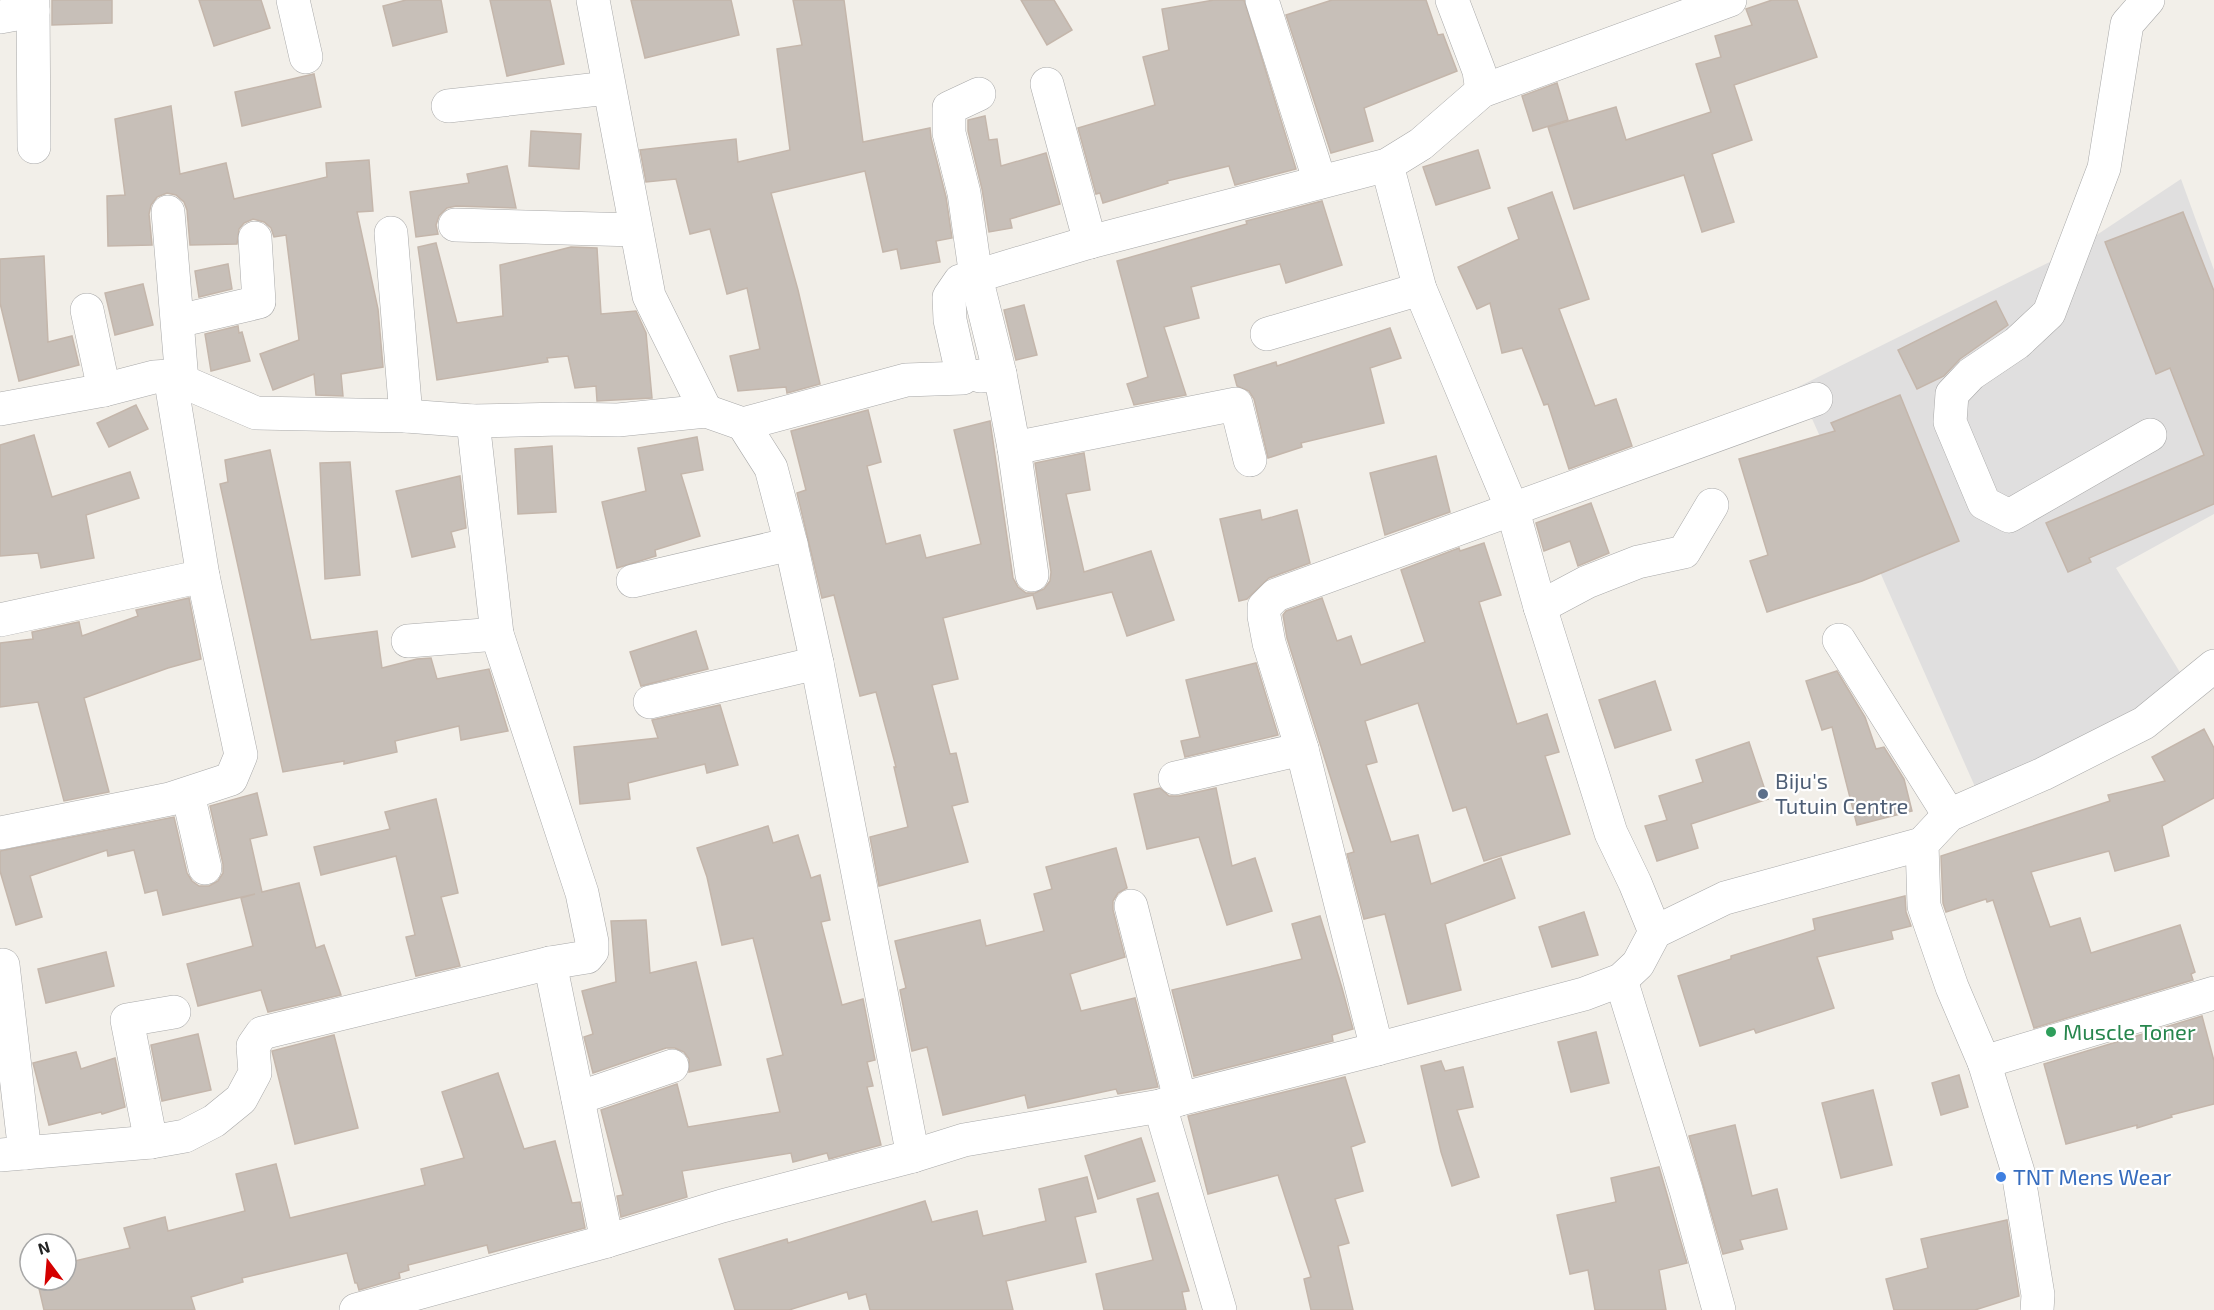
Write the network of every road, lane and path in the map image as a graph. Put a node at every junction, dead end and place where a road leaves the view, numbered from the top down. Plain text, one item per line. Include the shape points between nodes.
1 (293, 0) edge
2 (593, 0) edge
3 (1262, 0) edge
4 (1452, 0) edge
5 (2148, 0) edge
6 (1717, 2) edge
7 (33, 5) edge
8 (0, 17) edge
9 (306, 57) dead end
10 (1047, 84) dead end
11 (608, 88) junction
12 (1482, 91) junction
13 (979, 94) dead end
14 (448, 106) dead end
15 (33, 147) dead end
16 (1387, 165) junction
17 (1320, 182) junction
18 (168, 212) dead end
19 (455, 225) dead end
20 (636, 230) junction
21 (391, 233) dead end
22 (255, 238) dead end
23 (1090, 242) junction
24 (976, 277) junction
25 (1420, 289) junction
26 (87, 310) dead end
27 (178, 321) junction
28 (1267, 334) dead end
29 (1000, 374) junction
30 (963, 378) junction
31 (176, 379) junction
32 (104, 390) junction
33 (1816, 399) dead end
34 (0, 409) edge
35 (706, 411) junction
36 (406, 416) junction
37 (473, 421) junction
38 (743, 424) junction
39 (2150, 435) dead end
40 (1014, 448) junction
41 (1250, 460) dead end
42 (1712, 505) dead end
43 (1514, 511) junction
44 (791, 544) junction
45 (1032, 575) dead end
46 (203, 576) junction
47 (633, 581) dead end
48 (1540, 607) junction
49 (0, 620) edge
50 (497, 634) junction
51 (1839, 640) dead end
52 (408, 641) dead end
53 (817, 663) junction
54 (2214, 666) edge
55 (650, 702) dead end
56 (1302, 749) junction
57 (1175, 778) dead end
58 (188, 794) junction
59 (1950, 815) junction
60 (0, 833) edge
61 (1922, 844) junction
62 (205, 868) dead end
63 (1131, 906) dead end
64 (1655, 932) junction
65 (550, 963) junction
66 (3, 964) dead end
67 (1621, 980) junction
68 (2214, 993) edge
69 (174, 1012) dead end
70 (1377, 1049) junction
71 (1984, 1062) junction
72 (672, 1066) dead end
73 (578, 1098) junction
74 (1170, 1103) junction
75 (151, 1142) junction
76 (13, 1154) edge
77 (913, 1156) junction
78 (607, 1241) junction
79 (356, 1310) edge
80 (1220, 1310) edge
81 (1719, 1310) edge
82 (2037, 1310) edge

1 - 9 street
2 - 11 street
3 - 17 street
4 - 12 street via 1479,71
5 - 39 street via 2127,24 2104,168 2049,313 2017,343 1971,374 1952,394 1950,422 1984,503 2009,516
6 - 12 street
7 - 8 street
7 - 15 street
10 - 23 street
11 - 14 street
11 - 20 street
12 - 16 street via 1421,144
13 - 24 street via 949,108 949,133
16 - 17 street
16 - 25 street
17 - 23 street
18 - 27 street
19 - 20 street
20 - 35 street via 649,296
21 - 36 street
22 - 27 street via 259,302
23 - 24 street
24 - 29 street
24 - 30 street via 960,281 949,297
25 - 28 street
25 - 43 street
26 - 32 street
27 - 31 street
29 - 30 street
29 - 40 street
30 - 38 street via 906,380
31 - 32 street via 154,377
31 - 36 street via 256,413
31 - 46 street
32 - 34 street
33 - 43 street
35 - 37 street via 618,420
35 - 38 street
36 - 37 street
37 - 50 street
38 - 44 street via 771,468
40 - 41 street via 1236,404
40 - 45 street
42 - 48 street via 1684,552 1638,562 1587,582
43 - 48 street
43 - 56 street via 1276,595 1264,607 1269,643
44 - 47 street
44 - 53 street
46 - 49 street
46 - 58 street via 241,755 231,780
48 - 64 street via 1611,833
50 - 52 street
50 - 65 street via 582,893 592,942 587,957
51 - 59 street
53 - 55 street
53 - 77 street
54 - 59 street via 2144,723
56 - 57 street
56 - 70 street
58 - 60 street
58 - 62 street
59 - 61 street
61 - 64 street via 1725,898
61 - 71 street via 1924,906
63 - 74 street
64 - 67 street via 1638,964
65 - 73 street
65 - 75 street via 262,1033 253,1046 255,1073 241,1099 214,1121 185,1136
66 - 76 street
67 - 70 street via 1584,994
67 - 81 street
68 - 71 street
69 - 75 street via 127,1020
70 - 74 street
71 - 82 street via 2018,1172 2038,1295
72 - 73 street
73 - 78 street
74 - 77 street via 964,1140
74 - 80 street
75 - 76 street
77 - 78 street
78 - 79 street

